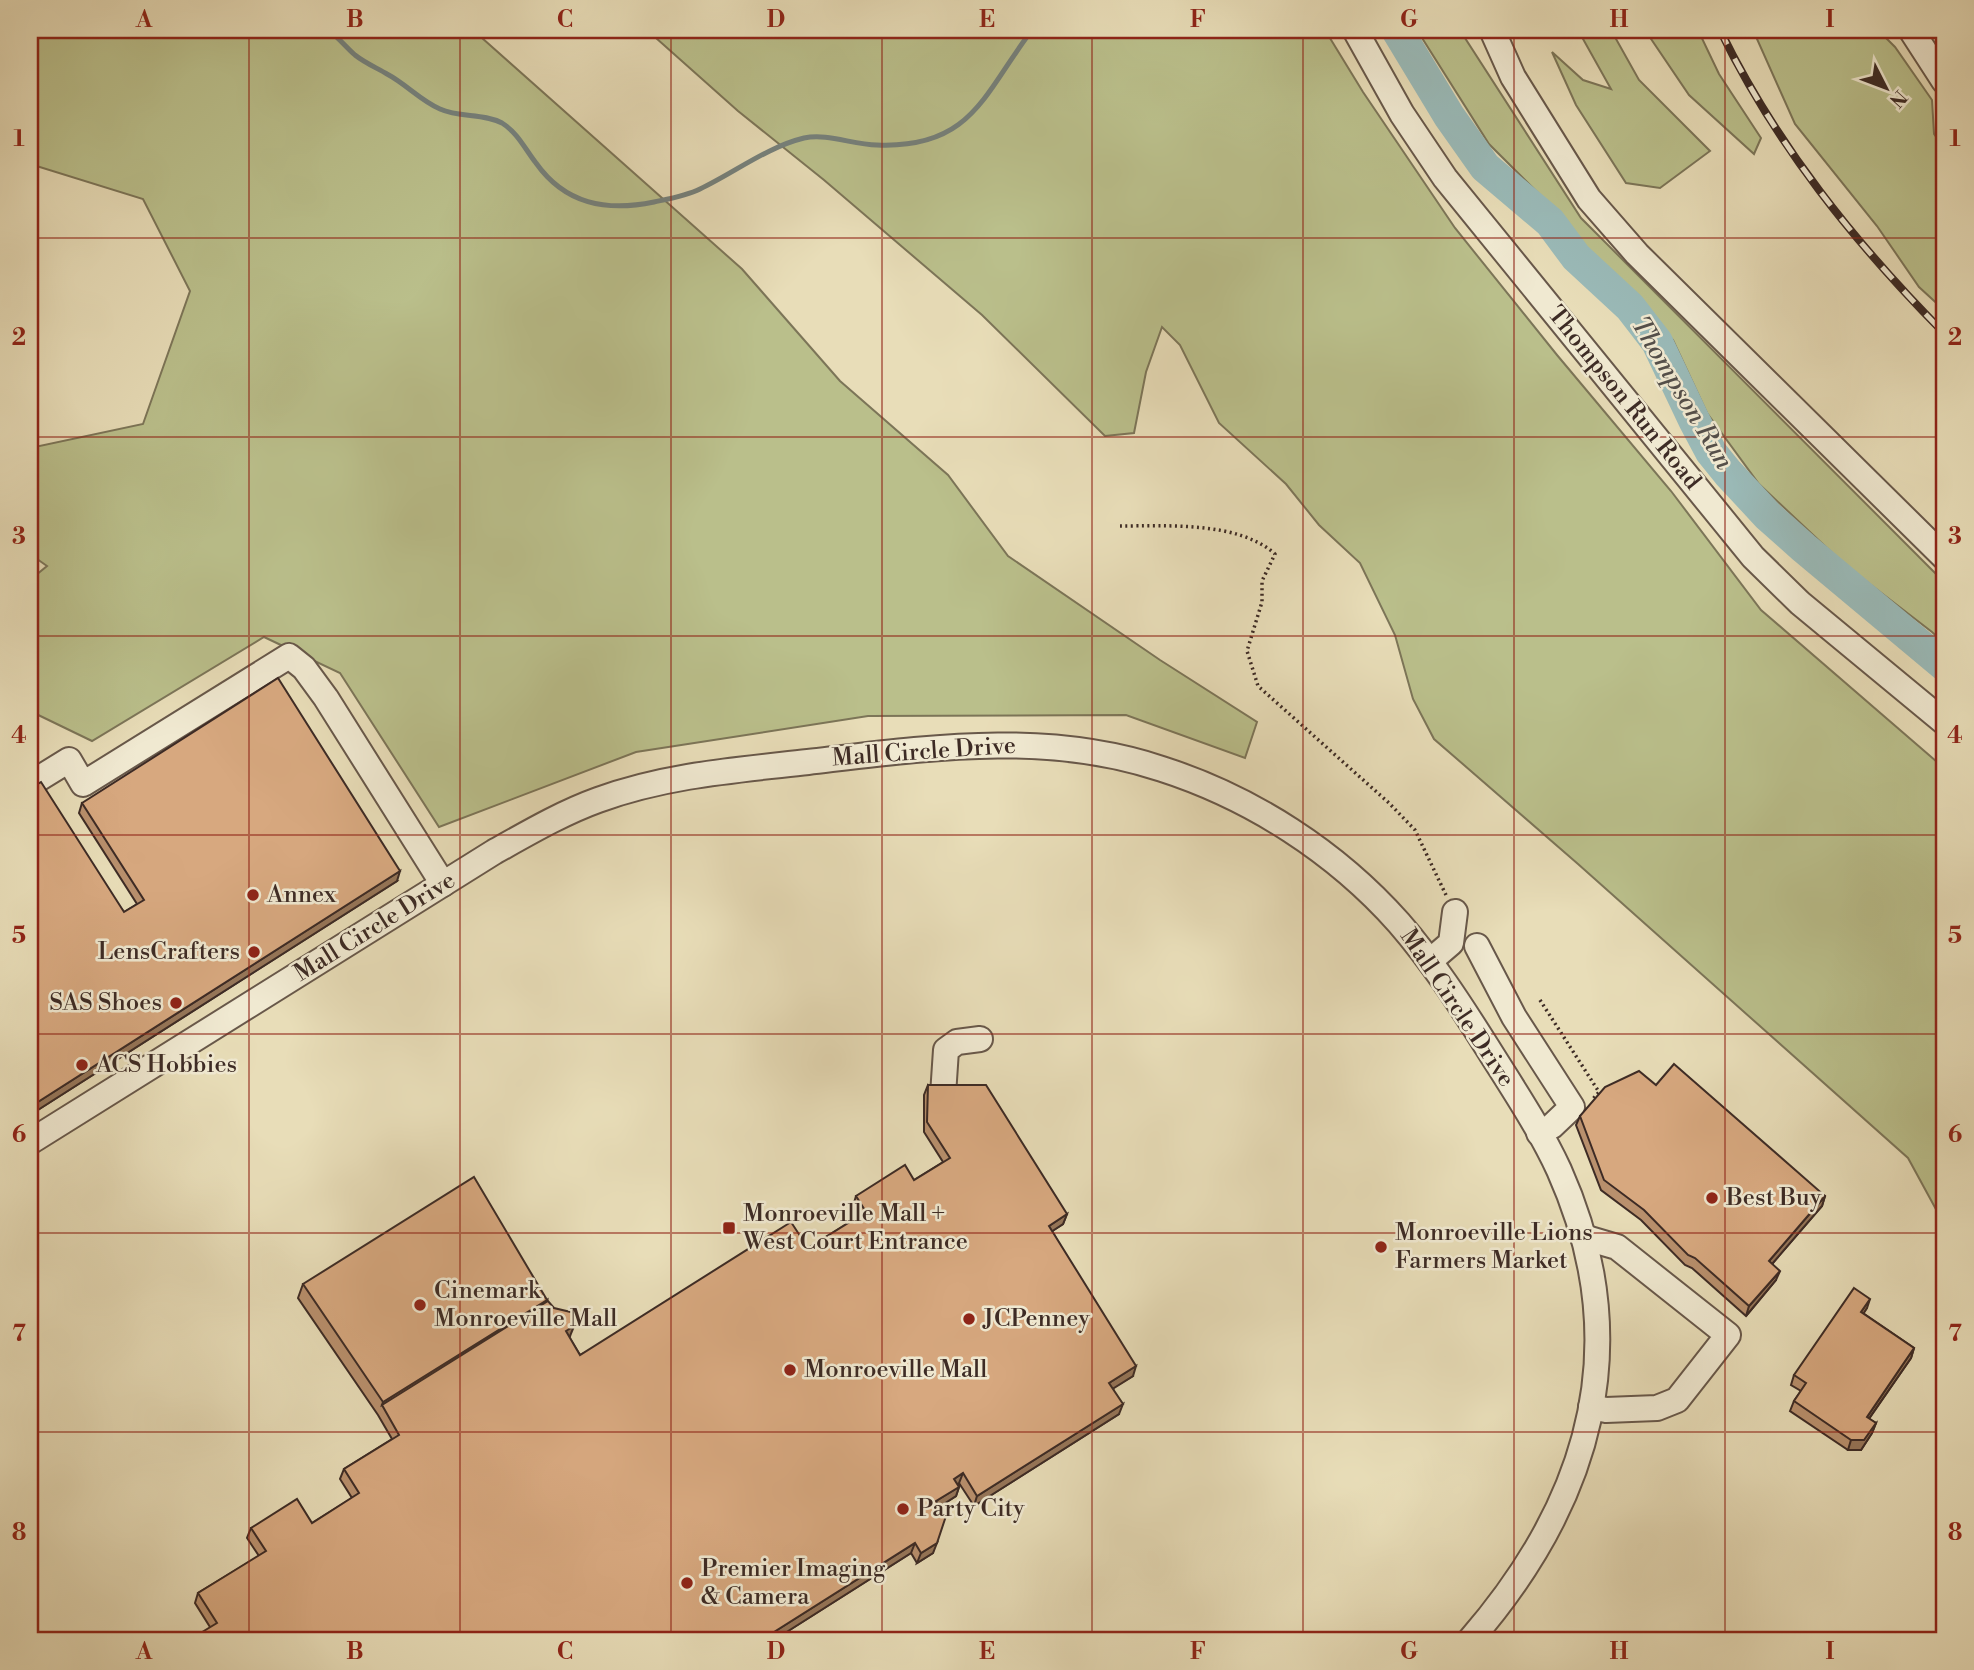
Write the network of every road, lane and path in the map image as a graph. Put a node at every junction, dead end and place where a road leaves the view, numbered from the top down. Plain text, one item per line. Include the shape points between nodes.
1 (1355, 30) edge
2 (1492, 30) edge
3 (1911, 30) edge
4 (1944, 81) edge
5 (1120, 526) dead end
6 (1944, 556) edge
7 (1944, 722) edge
8 (30, 784) edge
9 (443, 884) junction
10 (1455, 912) joint
11 (1477, 946) dead end
12 (1430, 961) junction
13 (980, 1039) dead end
14 (943, 1095) edge
15 (1539, 1133) junction
16 (30, 1142) edge
17 (1583, 1237) junction
18 (1591, 1407) junction
19 (1470, 1640) edge

1 - 7 street, Thompson Run Road via 1445,178 1753,557 1807,610
2 - 6 street via 1513,77 1589,199 1637,254
3 - 4 street
5 - 10 path via 1202,526 1264,544 1275,554 1262,581 1262,602 1247,651 1258,686 1415,830
8 - 9 street via 69,760 83,784 289,656 326,698
9 - 12 street, Mall Circle Drive via 575,809 691,775 941,746 1070,747 1160,768 1232,796 1263,814 1351,876 1399,922
9 - 16 street, Mall Circle Drive
10 - 12 street via 1451,943
11 - 15 street via 1514,1017 1572,1107
12 - 15 street, Mall Circle Drive
13 - 14 street via 957,1042 946,1050
15 - 17 street, Mall Circle Drive
17 - 18 street, Mall Circle Drive via 1597,1321
17 - 18 street via 1617,1247 1728,1335 1677,1400 1657,1408
18 - 19 street, Mall Circle Drive via 1575,1469 1545,1536 1517,1582

